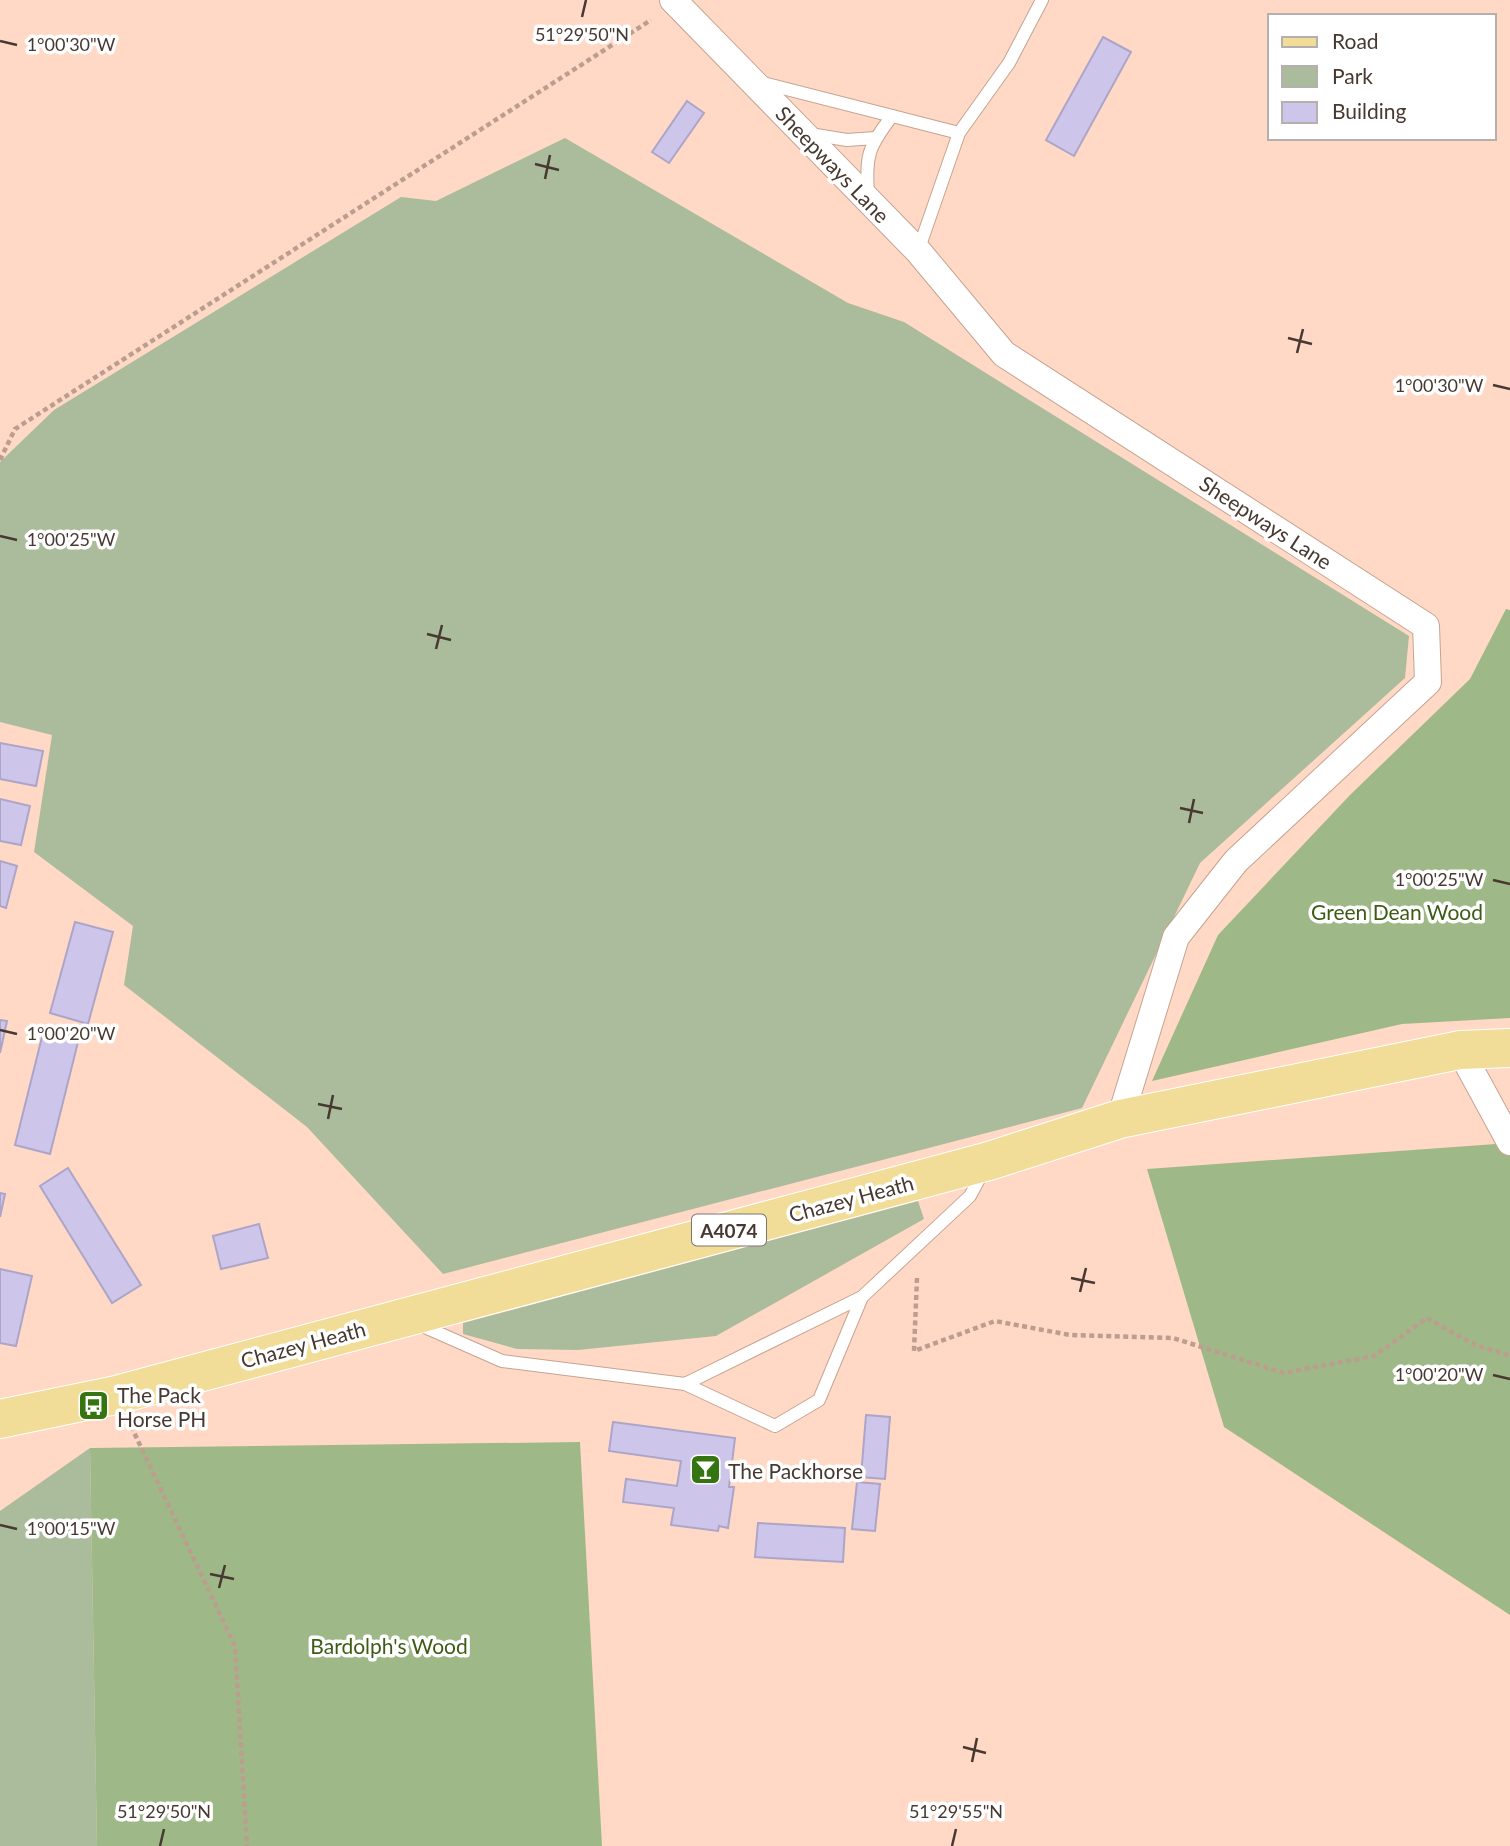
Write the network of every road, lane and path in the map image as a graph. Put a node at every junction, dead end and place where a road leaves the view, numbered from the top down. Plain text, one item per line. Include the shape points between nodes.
1 (1042, 0) edge
2 (675, 2) edge
3 (751, 80) junction
4 (892, 116) junction
5 (959, 133) junction
6 (804, 134) junction
7 (875, 138) junction
8 (868, 200) junction
9 (918, 251) junction
10 (0, 460) edge
11 (1510, 1048) edge
12 (1460, 1050) junction
13 (1120, 1119) junction
14 (1510, 1142) edge
15 (989, 1161) junction
16 (918, 1244) junction
17 (862, 1297) junction
18 (402, 1317) junction
19 (1510, 1356) edge
20 (685, 1384) junction
21 (116, 1395) junction
22 (0, 1419) edge
23 (247, 1846) edge

1 - 5 lane via 1009,63
2 - 3 street, Sheepways Lane
2 - 10 path via 15,429
3 - 4 lane
3 - 6 street, Sheepways Lane
4 - 5 lane
4 - 7 lane
5 - 9 lane
6 - 7 lane via 847,140
6 - 8 street, Sheepways Lane
7 - 8 lane via 866,161
8 - 9 street, Sheepways Lane
9 - 13 street, Sheepways Lane via 1004,354 1426,626 1428,682 1236,861 1176,937
11 - 12 main road, A4074
12 - 13 main road, Chazey Heath / A4074
12 - 14 street
13 - 15 main road, Chazey Heath / A4074
15 - 16 lane via 970,1196
15 - 18 main road, Chazey Heath / A4074
16 - 17 lane
16 - 19 path via 914,1350 995,1321 1070,1335 1173,1338 1284,1373 1374,1356 1427,1318 1475,1345
17 - 20 lane
17 - 20 lane via 819,1400 775,1426
18 - 20 lane via 502,1361
18 - 21 main road, Chazey Heath / A4074
21 - 22 main road, Chazey Heath / A4074
21 - 23 path via 235,1646

